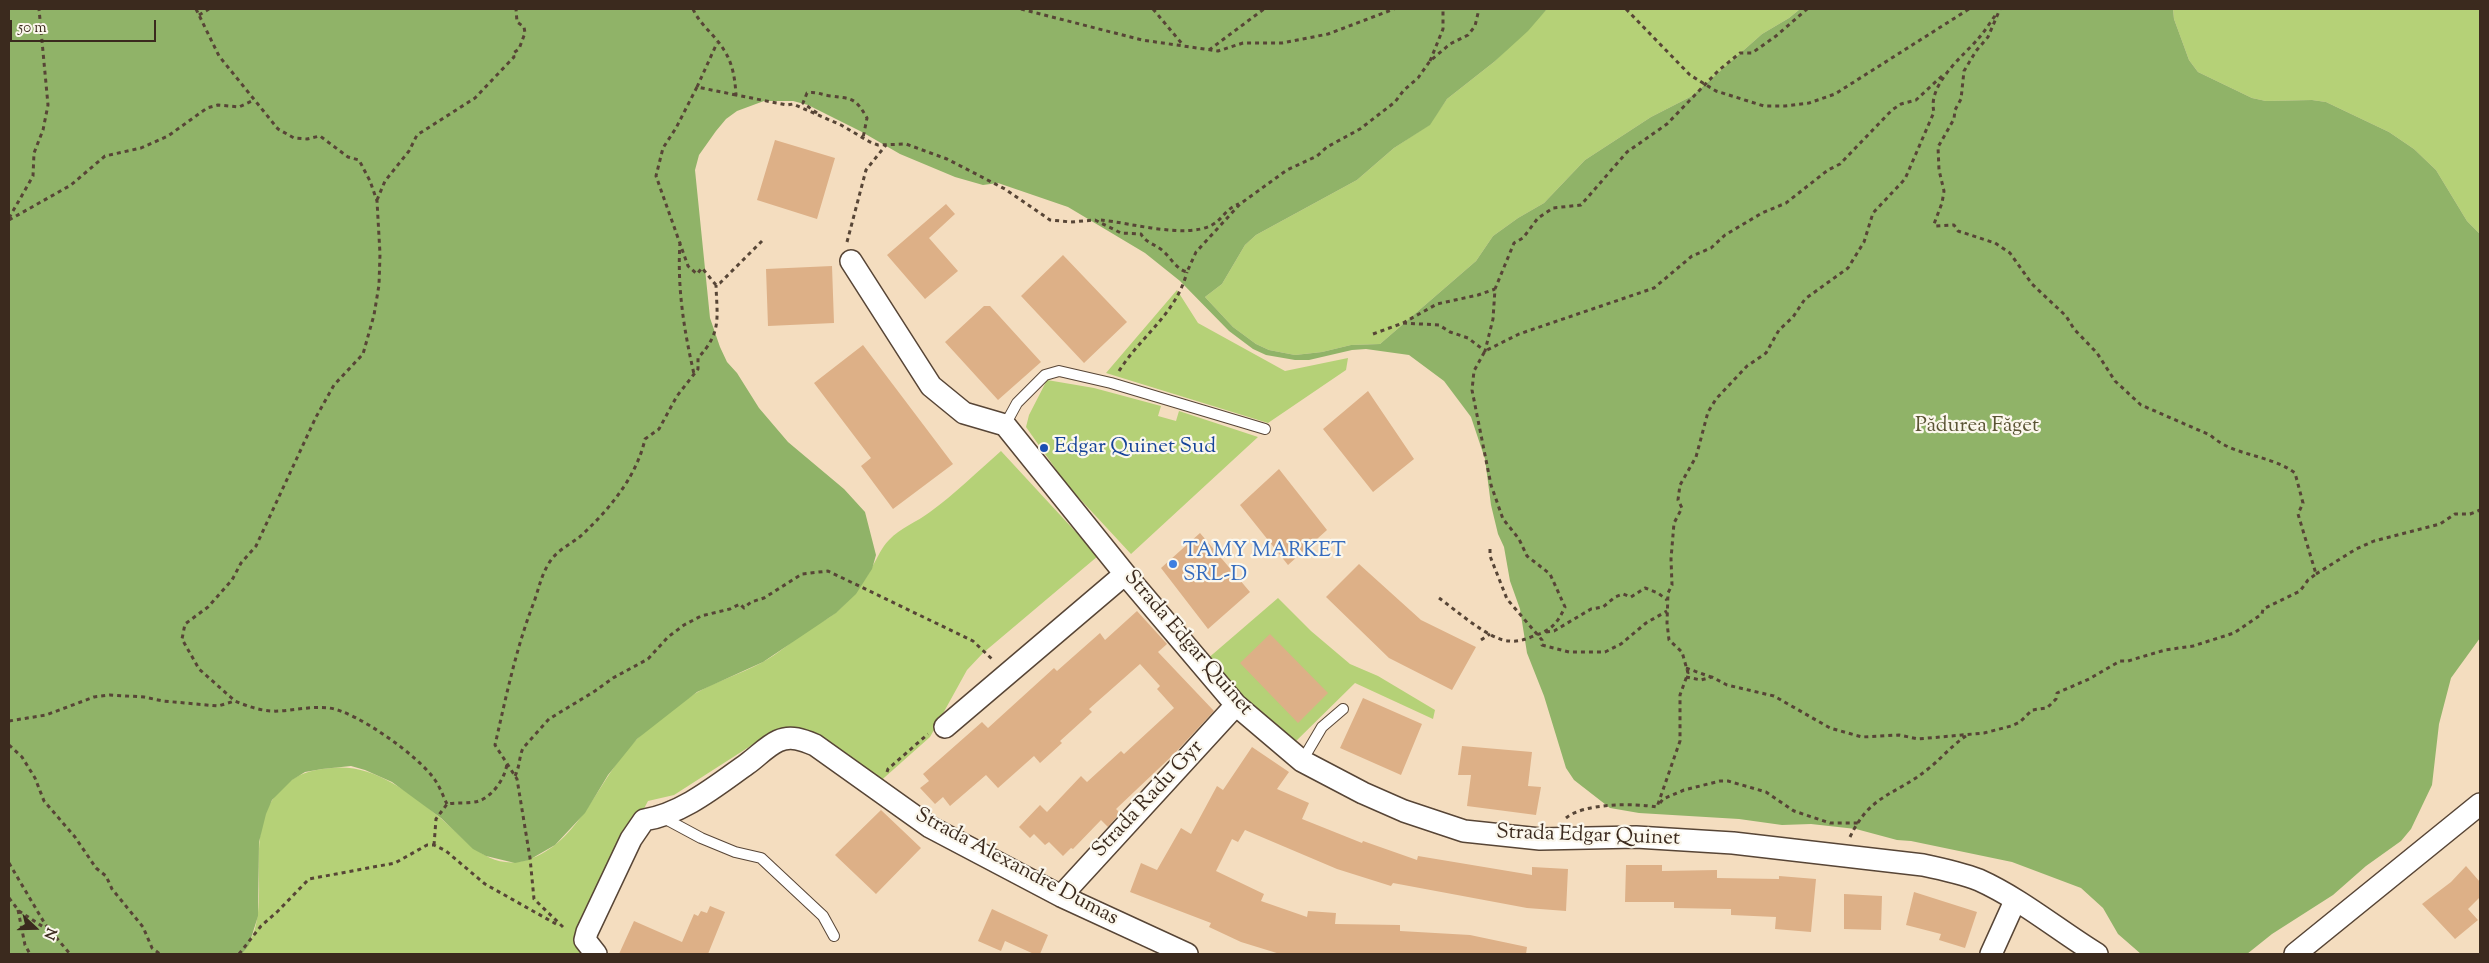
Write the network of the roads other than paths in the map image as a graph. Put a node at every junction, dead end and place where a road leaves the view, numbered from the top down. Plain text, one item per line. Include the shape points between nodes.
1 (849, 252) road end
2 (1006, 425) junction
3 (1265, 429) dead end
4 (1125, 574) junction
5 (1236, 705) junction
6 (1343, 709) dead end
7 (945, 727) road end
8 (1302, 761) junction
9 (2480, 804) edge
10 (662, 817) junction
11 (1061, 896) junction
12 (2015, 901) junction
13 (834, 936) dead end
14 (592, 949) edge
15 (1187, 954) edge
16 (1991, 954) edge
17 (2097, 954) edge
18 (2295, 954) edge

1 - 2 street via 936,391 964,413
2 - 3 lane via 1016,403 1052,371 1059,371 1111,383
2 - 4 street, Strada Edgar Quinet
4 - 5 street, Strada Edgar Quinet
4 - 7 street
5 - 8 street, Strada Edgar Quinet
5 - 11 street, Strada Radu Gyr
6 - 8 lane via 1322,727
8 - 12 street, Strada Edgar Quinet via 1404,811 1464,831 1555,838 1636,837 1732,843 1923,865 1979,880
9 - 18 street
10 - 11 street, Strada Alexandre Dumas via 705,793 778,741 792,738 814,746 930,828
10 - 13 lane via 726,848 761,858 823,916
10 - 14 street, Strada Alexandre Dumas via 644,820 637,828 612,878
11 - 15 street, Strada Alexandre Dumas
12 - 16 street
12 - 17 street, Strada Edgar Quinet

